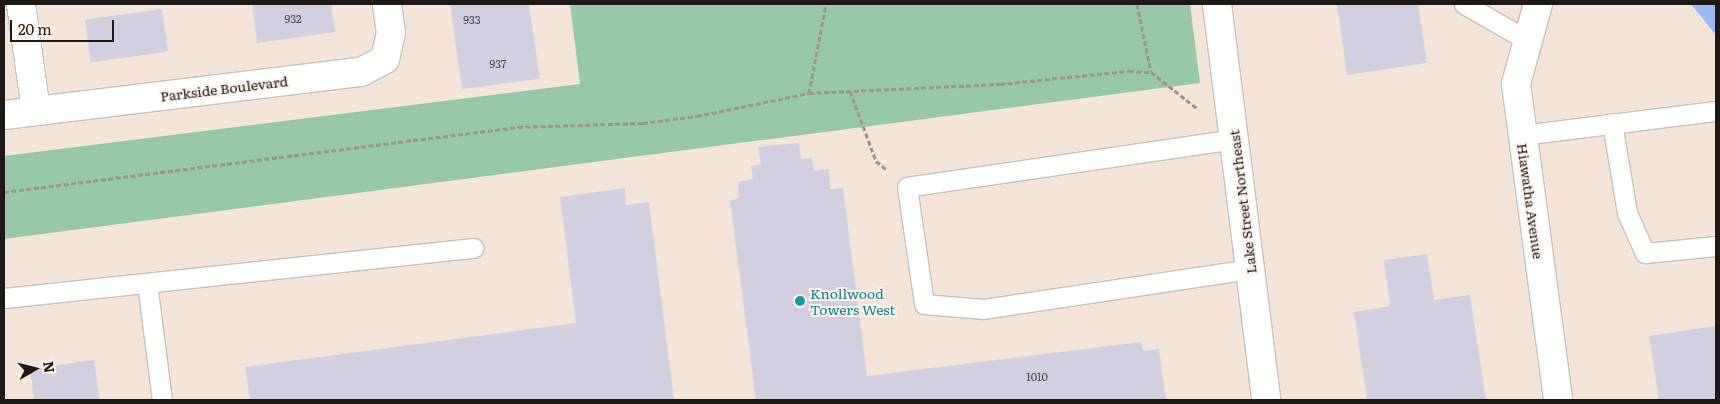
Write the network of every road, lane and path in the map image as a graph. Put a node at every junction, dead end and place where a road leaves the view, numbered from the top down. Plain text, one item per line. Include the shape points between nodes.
1 (21, 4) edge
2 (387, 4) edge
3 (826, 4) edge
4 (1137, 4) edge
5 (1218, 4) edge
6 (1464, 4) edge
7 (1538, 4) edge
8 (1527, 40) junction
9 (1151, 72) junction
10 (850, 90) junction
11 (809, 93) junction
12 (36, 111) junction
13 (1716, 111) edge
14 (4, 115) edge
15 (1612, 123) junction
16 (1233, 126) junction
17 (1522, 135) junction
18 (907, 187) junction
19 (4, 192) edge
20 (1716, 246) edge
21 (473, 248) dead end
22 (1250, 269) junction
23 (147, 283) junction
24 (4, 298) edge
25 (162, 400) edge
26 (1266, 400) edge
27 (1558, 400) edge

1 - 12 street
2 - 12 street, Parkside Boulevard via 391,33 385,59 361,72
3 - 11 path
4 - 9 path
5 - 16 street, Lake Street Northeast
6 - 8 lane
7 - 8 street, Hiawatha Avenue
8 - 17 street, Hiawatha Avenue via 1516,84
9 - 10 path via 1129,71 1000,84
9 - 16 path via 1197,109
10 - 11 path
10 - 18 path via 876,161
11 - 19 path via 698,116 643,123 518,127
12 - 14 street, Parkside Boulevard
13 - 15 lane
15 - 17 lane
15 - 20 lane via 1627,214 1645,253
16 - 18 lane
16 - 22 street, Lake Street Northeast
17 - 27 street, Hiawatha Avenue
18 - 22 lane via 924,304 983,309
21 - 23 lane
22 - 26 street, Lake Street Northeast
23 - 24 lane
23 - 25 lane

